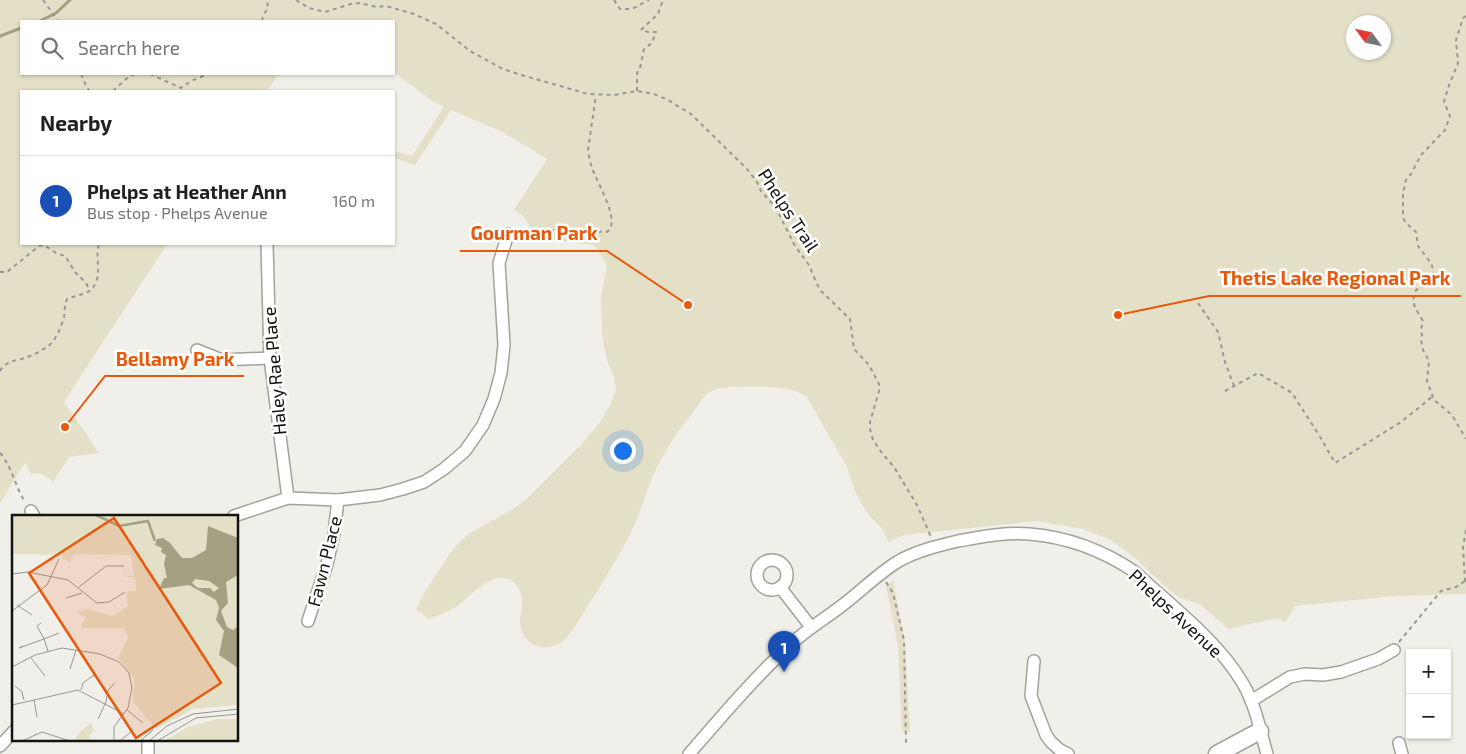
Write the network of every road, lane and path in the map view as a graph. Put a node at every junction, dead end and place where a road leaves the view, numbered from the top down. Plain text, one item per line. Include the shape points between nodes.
1 (43, 0) edge
2 (267, 0) edge
3 (296, 0) edge
4 (649, 0) edge
5 (663, 0) edge
6 (614, 1) edge
7 (1466, 16) edge
8 (57, 20) edge
9 (262, 20) edge
10 (81, 75) edge
11 (133, 75) edge
12 (152, 75) edge
13 (205, 75) edge
14 (89, 90) edge
15 (114, 90) edge
16 (637, 91) junction
17 (596, 95) junction
18 (526, 230) dead end
19 (508, 234) dead end
20 (99, 245) edge
21 (267, 245) edge
22 (0, 272) edge
23 (91, 291) junction
24 (1198, 303) dead end
25 (197, 350) dead end
26 (270, 358) junction
27 (0, 371) edge
28 (1234, 386) junction
29 (1225, 391) dead end
30 (1433, 396) junction
31 (1466, 439) edge
32 (0, 453) edge
33 (288, 498) junction
34 (338, 500) junction
35 (32, 514) edge
36 (237, 515) edge
37 (1466, 530) edge
38 (934, 546) junction
39 (881, 574) junction
40 (1465, 582) edge
41 (780, 587) dead end
42 (308, 621) dead end
43 (811, 627) junction
44 (1394, 650) joint
45 (1034, 661) dead end
46 (1251, 701) junction
47 (1260, 731) junction
48 (12, 733) edge
49 (906, 743) dead end
50 (0, 746) edge
51 (689, 754) edge
52 (1068, 754) edge
53 (1217, 754) edge
54 (1267, 754) edge

1 - 8 path
2 - 9 path via 268,8
3 - 17 path, Phelps Trail via 325,12 360,3 414,14 436,24 470,51 503,69
4 - 6 path via 632,9 620,9
5 - 16 path via 658,14 641,30 656,32 652,43 644,49 637,73
7 - 30 path via 1456,40 1458,63 1444,102 1450,116 1444,130 1420,155 1406,180 1403,193 1404,218 1416,232 1418,246 1434,272 1427,284 1416,290 1413,298 1423,321 1421,340 1429,361 1427,381
10 - 14 path
11 - 15 path
12 - 13 path via 181,88
16 - 17 path, Phelps Trail
16 - 38 path, Phelps Trail via 654,94 691,114 747,169 776,208 822,291 848,316 854,350 869,365 879,384 870,422 873,440 917,505
17 - 18 path via 588,150 593,171 610,210 610,230
19 - 34 street via 499,263 504,345 501,373 483,425 465,451 424,482 380,495
20 - 23 path via 98,275
21 - 26 street, Haley Rae Place
22 - 23 path via 7,272 44,245 65,256
23 - 27 path via 66,300 64,317 52,342 30,356 8,362
24 - 28 path via 1218,332
25 - 26 street via 222,360
26 - 33 street, Haley Rae Place
28 - 29 path
28 - 30 path via 1258,373 1292,393 1335,464 1400,422
30 - 31 path via 1452,415
32 - 35 path
33 - 34 street
33 - 36 street
34 - 42 street, Fawn Place via 332,541
37 - 40 path via 1463,547
38 - 39 street, Phelps Avenue via 898,562
38 - 46 street, Phelps Avenue via 979,537 1028,534 1054,538 1102,553 1135,572 1213,644 1242,682
39 - 43 street, Phelps Avenue
39 - 49 path via 893,593 904,640
40 - 44 path via 1441,591
41 - 43 street
43 - 51 street, Phelps Avenue via 766,668
44 - 46 street via 1341,672 1290,677
45 - 52 street via 1031,696 1046,735
46 - 47 street, Phelps Avenue
47 - 53 street
47 - 54 street, Phelps Avenue
48 - 50 street

